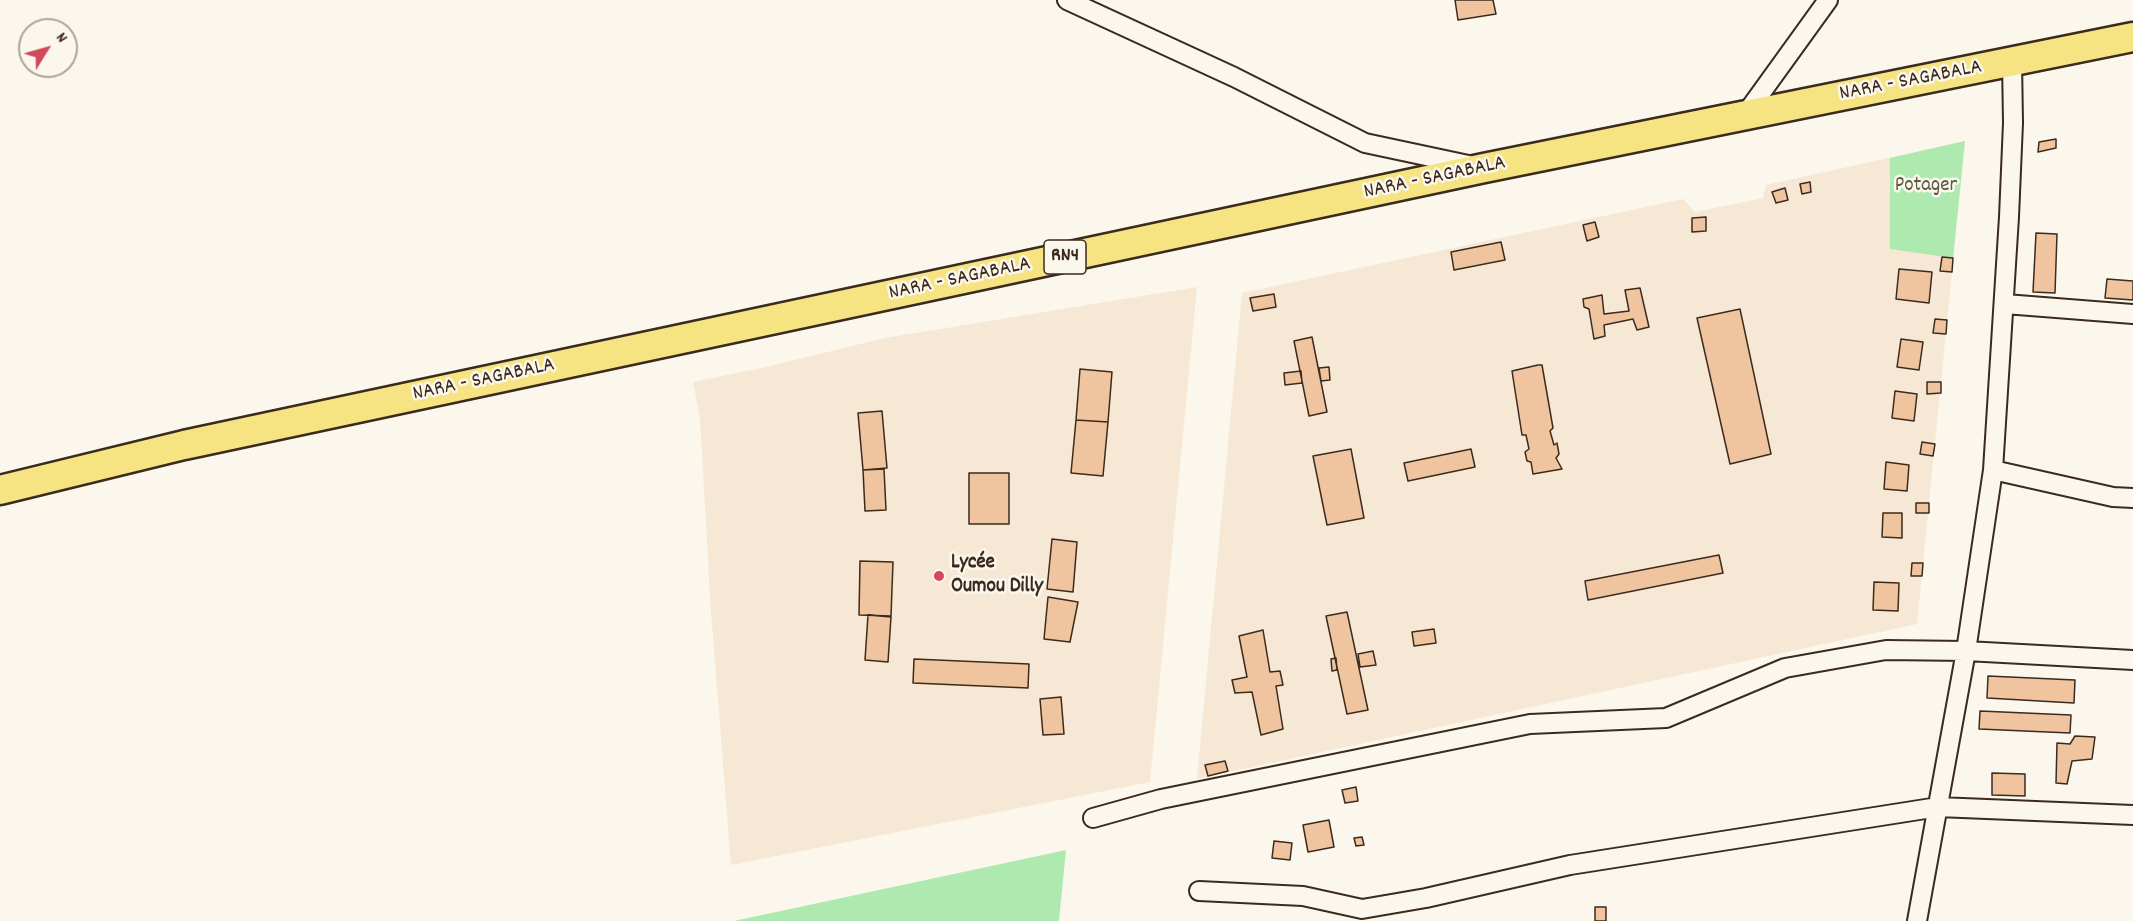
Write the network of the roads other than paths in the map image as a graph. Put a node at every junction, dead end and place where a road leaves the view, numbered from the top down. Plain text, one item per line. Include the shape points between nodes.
1 (1067, 0) edge
2 (1828, 0) edge
3 (2133, 37) edge
4 (2012, 61) junction
5 (1744, 115) junction
6 (1484, 168) junction
7 (2005, 304) junction
8 (2133, 314) edge
9 (1993, 470) junction
10 (0, 490) edge
11 (2133, 498) edge
12 (1966, 651) junction
13 (2133, 660) edge
14 (1938, 807) junction
15 (2133, 815) edge
16 (1093, 818) dead end
17 (1199, 891) dead end
18 (1917, 921) edge

1 - 6 street via 1365,142
2 - 5 street
3 - 4 main road, NARA - SAGABALA / RN4
4 - 5 main road, NARA - SAGABALA / RN4
4 - 7 street
5 - 6 main road, NARA - SAGABALA / RN4
6 - 10 main road, NARA - SAGABALA / RN4 via 184,445
7 - 8 street
7 - 9 street
9 - 11 street
9 - 12 street
12 - 13 street
12 - 14 street
12 - 16 street via 1886,650 1785,668 1666,718 1530,724 1161,799
14 - 15 street
14 - 17 street via 1570,866 1362,909 1303,896
14 - 18 street

